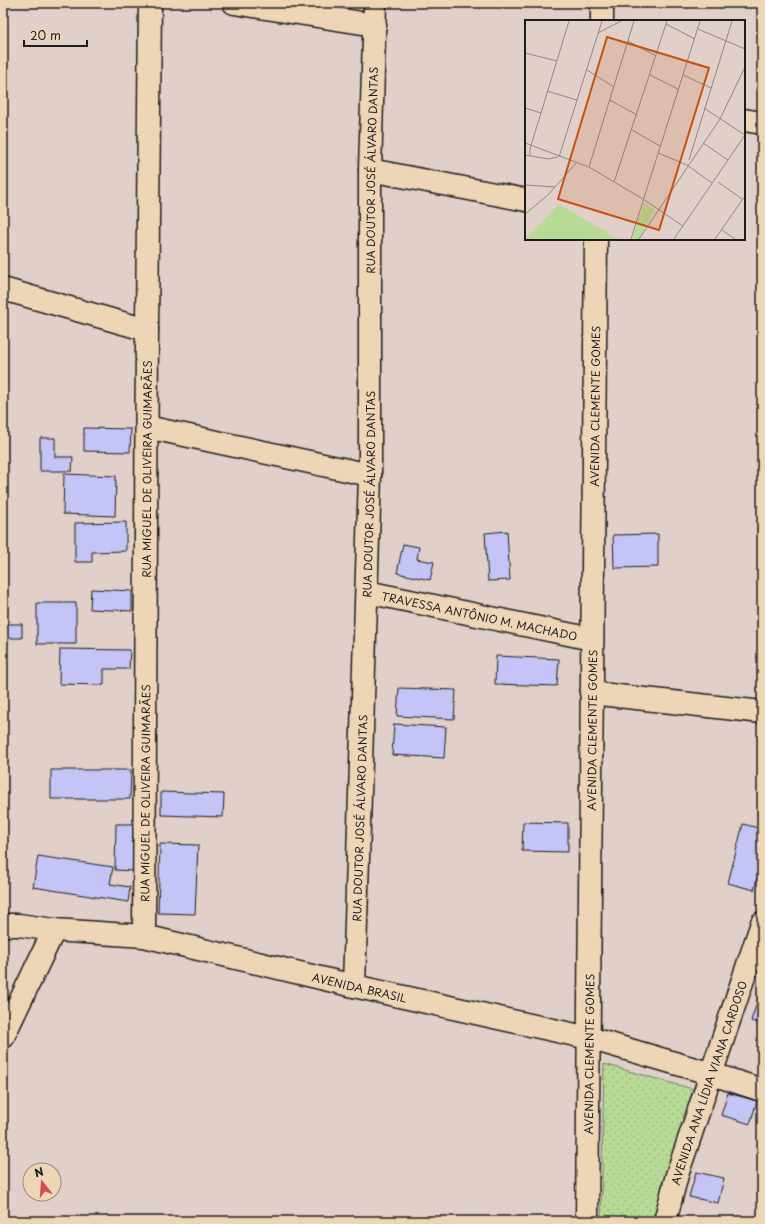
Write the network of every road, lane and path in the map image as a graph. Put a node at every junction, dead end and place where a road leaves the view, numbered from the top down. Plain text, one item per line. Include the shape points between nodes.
1 (150, 3) edge
2 (234, 3) edge
3 (375, 3) edge
4 (602, 3) edge
5 (602, 20) edge
6 (375, 25) junction
7 (745, 120) edge
8 (762, 123) edge
9 (370, 170) junction
10 (525, 200) edge
11 (596, 240) edge
12 (3, 289) edge
13 (147, 330) junction
14 (147, 427) junction
15 (370, 475) junction
16 (367, 592) junction
17 (592, 640) junction
18 (591, 693) junction
19 (762, 712) edge
20 (762, 923) edge
21 (3, 925) edge
22 (54, 930) junction
23 (144, 936) junction
24 (354, 986) junction
25 (3, 1037) edge
26 (589, 1038) junction
27 (712, 1074) junction
28 (762, 1090) edge
29 (588, 1221) edge
30 (665, 1221) edge

1 - 13 street, RUA MIGUEL DE OLIVEIRA GUIMARÃES
2 - 6 street
3 - 6 street, RUA DOUTOR JOSÉ ÁLVARO DANTAS
4 - 5 street
6 - 9 street, RUA DOUTOR JOSÉ ÁLVARO DANTAS
7 - 8 street
9 - 10 street
9 - 15 street, RUA DOUTOR JOSÉ ÁLVARO DANTAS
11 - 17 street, AVENIDA CLEMENTE GOMES
12 - 13 street
13 - 14 street, RUA MIGUEL DE OLIVEIRA GUIMARÃES
14 - 15 street
14 - 23 street, RUA MIGUEL DE OLIVEIRA GUIMARÃES
15 - 16 street, RUA DOUTOR JOSÉ ÁLVARO DANTAS
16 - 17 street, TRAVESSA ANTÔNIO M. MACHADO
16 - 24 street, RUA DOUTOR JOSÉ ÁLVARO DANTAS
17 - 18 street, AVENIDA CLEMENTE GOMES
18 - 19 street
18 - 26 street, AVENIDA CLEMENTE GOMES
20 - 27 street, AVENIDA ANA LÍDIA VIANA CARDOSO
21 - 22 street, AVENIDA BRASIL via 36,926
22 - 23 street, AVENIDA BRASIL
22 - 25 street
23 - 24 street, AVENIDA BRASIL
24 - 26 street, AVENIDA BRASIL
26 - 27 street, AVENIDA BRASIL
26 - 29 street, AVENIDA CLEMENTE GOMES
27 - 28 street, AVENIDA BRASIL
27 - 30 street, AVENIDA ANA LÍDIA VIANA CARDOSO via 677,1175

